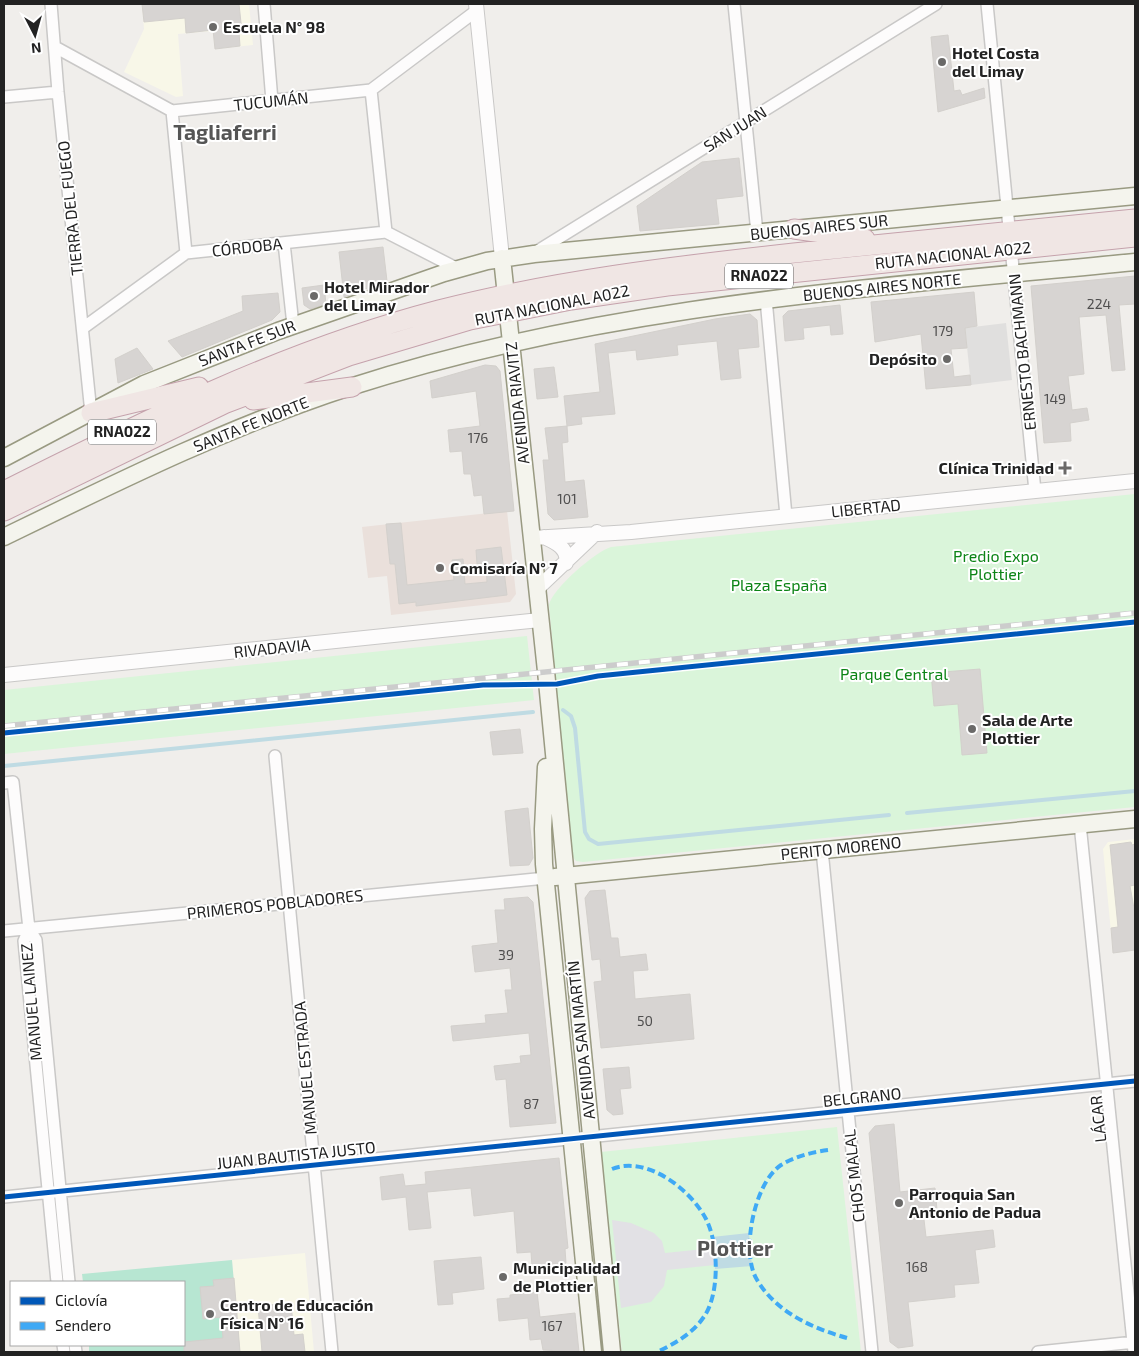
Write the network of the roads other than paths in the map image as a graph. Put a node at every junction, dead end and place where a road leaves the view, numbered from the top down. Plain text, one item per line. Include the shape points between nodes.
1 (51, 4) edge
2 (264, 4) edge
3 (734, 4) edge
4 (936, 4) edge
5 (987, 4) edge
6 (476, 7) edge
7 (56, 47) junction
8 (371, 90) junction
9 (58, 92) junction
10 (4, 97) edge
11 (272, 101) junction
12 (172, 111) junction
13 (746, 122) junction
14 (1135, 196) edge
15 (1007, 208) junction
16 (1135, 219) edge
17 (794, 229) junction
18 (386, 232) junction
19 (757, 233) junction
20 (1135, 237) edge
21 (1011, 240) junction
22 (284, 243) junction
23 (893, 243) junction
24 (186, 253) junction
25 (534, 254) junction
26 (429, 255) junction
27 (502, 258) junction
28 (1135, 262) edge
29 (458, 269) junction
30 (1014, 274) junction
31 (432, 277) junction
32 (766, 299) junction
33 (507, 303) junction
34 (293, 325) junction
35 (83, 328) junction
36 (511, 344) junction
37 (242, 377) junction
38 (352, 387) junction
39 (224, 404) junction
40 (91, 413) junction
41 (4, 458) edge
42 (1135, 481) edge
43 (4, 491) edge
44 (1035, 491) junction
45 (4, 510) edge
46 (786, 516) junction
47 (597, 532) junction
48 (4, 537) edge
49 (538, 537) junction
50 (566, 563) junction
51 (537, 589) junction
52 (540, 620) junction
53 (4, 675) edge
54 (550, 713) junction
55 (275, 756) dead end
56 (8, 783) edge
57 (1135, 819) edge
58 (1080, 824) junction
59 (822, 850) junction
60 (565, 876) junction
61 (546, 878) junction
62 (289, 903) junction
63 (29, 929) junction
64 (4, 931) edge
65 (1135, 1081) edge
66 (1107, 1084) junction
67 (848, 1111) junction
68 (591, 1138) junction
69 (572, 1140) junction
70 (314, 1166) junction
71 (60, 1191) junction
72 (48, 1193) junction
73 (4, 1197) edge
74 (57, 1281) edge
75 (69, 1281) edge
76 (1134, 1346) edge
77 (332, 1352) edge
78 (593, 1352) edge
79 (612, 1352) edge
80 (872, 1352) edge
81 (1038, 1352) edge

1 - 7 street, TIERRA DEL FUEGO
2 - 11 street
3 - 13 street
4 - 13 street, SAN JUAN
5 - 15 street, ERNESTO BACHMANN
6 - 8 street
6 - 27 street, AVENIDA RIAVITZ
7 - 9 street, TIERRA DEL FUEGO
7 - 12 street
8 - 11 street, TUCUMÁN
8 - 18 street
9 - 10 street
9 - 35 street, TIERRA DEL FUEGO
11 - 12 street, TUCUMÁN
12 - 24 street
13 - 19 street
13 - 25 street, SAN JUAN
14 - 15 main road, BUENOS AIRES SUR
15 - 17 main road, BUENOS AIRES SUR
15 - 21 street, ERNESTO BACHMANN
16 - 21 highway, RUTA NACIONAL A022 / RNA022
17 - 19 main road, BUENOS AIRES SUR
17 - 23 highway
18 - 22 street, CÓRDOBA
18 - 26 street
19 - 25 main road, BUENOS AIRES SUR
20 - 21 highway, RUTA NACIONAL A022 / RNA022
21 - 23 highway, RUTA NACIONAL A022 / RNA022
21 - 30 street, ERNESTO BACHMANN
21 - 33 highway, RUTA NACIONAL A022 / RNA022 via 603,294
22 - 24 street, CÓRDOBA
22 - 34 street
23 - 33 highway, RUTA NACIONAL A022 / RNA022 via 632,271
24 - 35 street
25 - 27 main road, BUENOS AIRES SUR
26 - 29 street
26 - 31 street via 435,268
27 - 29 main road, SANTA FE SUR
27 - 33 main road, AVENIDA RIAVITZ
28 - 30 main road, BUENOS AIRES NORTE
29 - 31 main road, SANTA FE SUR
30 - 32 main road, BUENOS AIRES NORTE
30 - 44 street, ERNESTO BACHMANN
31 - 34 main road, SANTA FE SUR
32 - 36 main road, BUENOS AIRES NORTE via 668,313
32 - 46 street
33 - 36 main road, AVENIDA RIAVITZ
33 - 37 highway, RUTA NACIONAL A022 / RNA022 via 437,311 357,335
33 - 39 highway, RUTA NACIONAL A022 / RNA022
34 - 40 main road, SANTA FE SUR via 144,384
35 - 40 street, TIERRA DEL FUEGO
36 - 38 main road, SANTA FE NORTE via 433,362
36 - 49 main road, AVENIDA RIAVITZ
37 - 40 highway
37 - 43 highway, RUTA NACIONAL A022 / RNA022 via 153,416
38 - 39 highway
38 - 48 main road, SANTA FE NORTE via 215,438
39 - 45 highway, RUTA NACIONAL A022 / RNA022
40 - 41 main road, SANTA FE SUR
42 - 44 street, LIBERTAD
44 - 46 street, LIBERTAD
46 - 47 street, LIBERTAD via 631,532
47 - 49 street, LIBERTAD
47 - 50 street
49 - 50 street via 563,548
49 - 51 main road, AVENIDA RIAVITZ
50 - 51 street
51 - 52 main road, AVENIDA RIAVITZ
52 - 53 street, RIVADAVIA
52 - 54 main road, AVENIDA RIAVITZ
54 - 60 main road, AVENIDA RIAVITZ
54 - 61 main road, AVENIDA RIAVITZ via 543,829
55 - 62 street, MANUEL ESTRADA
56 - 63 street
57 - 58 main road, PERITO MORENO
58 - 59 main road, PERITO MORENO
58 - 66 street, LÁCAR
59 - 60 main road, PERITO MORENO
59 - 67 street, CHOS MALAL
60 - 61 main road, PERITO MORENO
60 - 68 main road, AVENIDA SAN MARTÍN
61 - 62 street, PRIMEROS POBLADORES
61 - 69 main road, AVENIDA SAN MARTÍN
62 - 63 street, PRIMEROS POBLADORES
62 - 70 street, MANUEL ESTRADA
63 - 64 street, PRIMEROS POBLADORES
63 - 71 street, MANUEL LAINEZ via 36,940
63 - 72 street, MANUEL LAINEZ via 24,941
65 - 66 street, BELGRANO
66 - 67 street, BELGRANO
66 - 76 street, LÁCAR
67 - 68 street, BELGRANO
67 - 80 street, CHOS MALAL
68 - 69 street, JUAN BAUTISTA JUSTO
68 - 79 main road, AVENIDA SAN MARTÍN
69 - 70 street, JUAN BAUTISTA JUSTO
69 - 78 main road, AVENIDA SAN MARTÍN
70 - 71 street, JUAN BAUTISTA JUSTO
70 - 77 street, MANUEL ESTRADA
71 - 72 street, JUAN BAUTISTA JUSTO
71 - 75 street, MANUEL LAINEZ
72 - 73 street, JUAN BAUTISTA JUSTO
72 - 74 street, MANUEL LAINEZ
76 - 81 street

